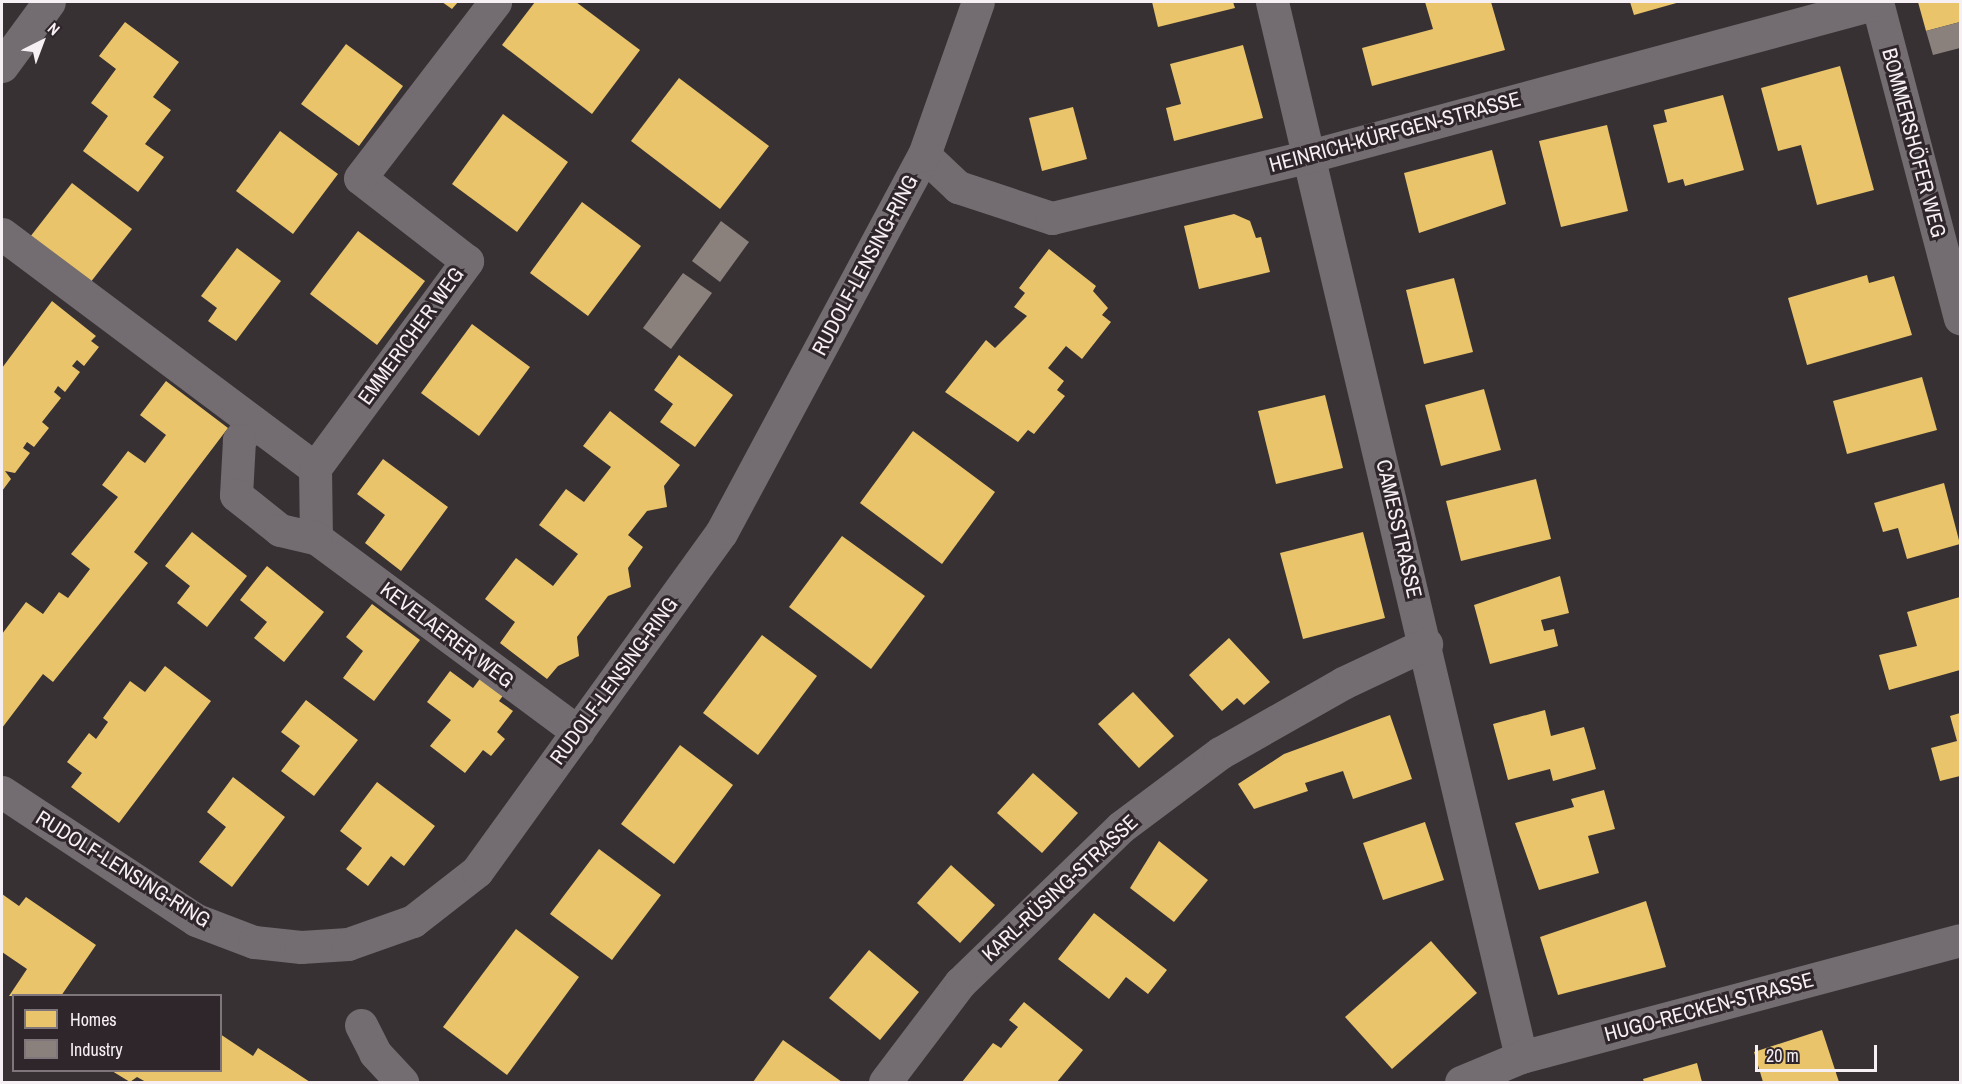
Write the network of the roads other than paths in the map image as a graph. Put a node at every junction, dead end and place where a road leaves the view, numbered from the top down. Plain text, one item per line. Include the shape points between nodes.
1 (49, 2) edge
2 (495, 2) edge
3 (978, 2) edge
4 (1272, 2) edge
5 (1877, 2) edge
6 (2, 66) edge
7 (924, 155) junction
8 (1310, 156) junction
9 (2, 234) edge
10 (1960, 318) edge
11 (253, 422) junction
12 (315, 468) junction
13 (316, 538) junction
14 (1426, 644) junction
15 (578, 732) junction
16 (2, 792) edge
17 (1960, 940) edge
18 (362, 1025) dead end
19 (1521, 1057) junction
20 (402, 1083) edge
21 (885, 1083) edge
22 (1461, 1083) edge

1 - 6 street
2 - 12 street, EMMERICHER WEG via 360,178 466,261
3 - 7 street, RUDOLF-LENSING-RING
4 - 8 street, CAMESSTRASSE
5 - 8 street, HEINRICH-KÜRFGEN-STRASSE
5 - 10 street, BOMMERSHÖFER WEG
7 - 8 street, HEINRICH-KÜRFGEN-STRASSE via 958,187 1052,218
7 - 15 street, RUDOLF-LENSING-RING via 721,533
8 - 14 street, CAMESSTRASSE
9 - 11 street
11 - 12 street
11 - 13 street, KEVELAERER WEG via 239,440 236,495 280,530
12 - 13 street
13 - 15 street, KEVELAERER WEG
14 - 19 street, CAMESSTRASSE
14 - 21 street, KARL-RÜSING-STRASSE via 1343,683 1220,753 1120,827 960,983
15 - 16 street, RUDOLF-LENSING-RING via 477,871 413,921 348,944 301,947 254,942 196,920
17 - 19 street, HUGO-RECKEN-STRASSE
18 - 20 street via 375,1053
19 - 22 street, HUGO-RECKEN-STRASSE

